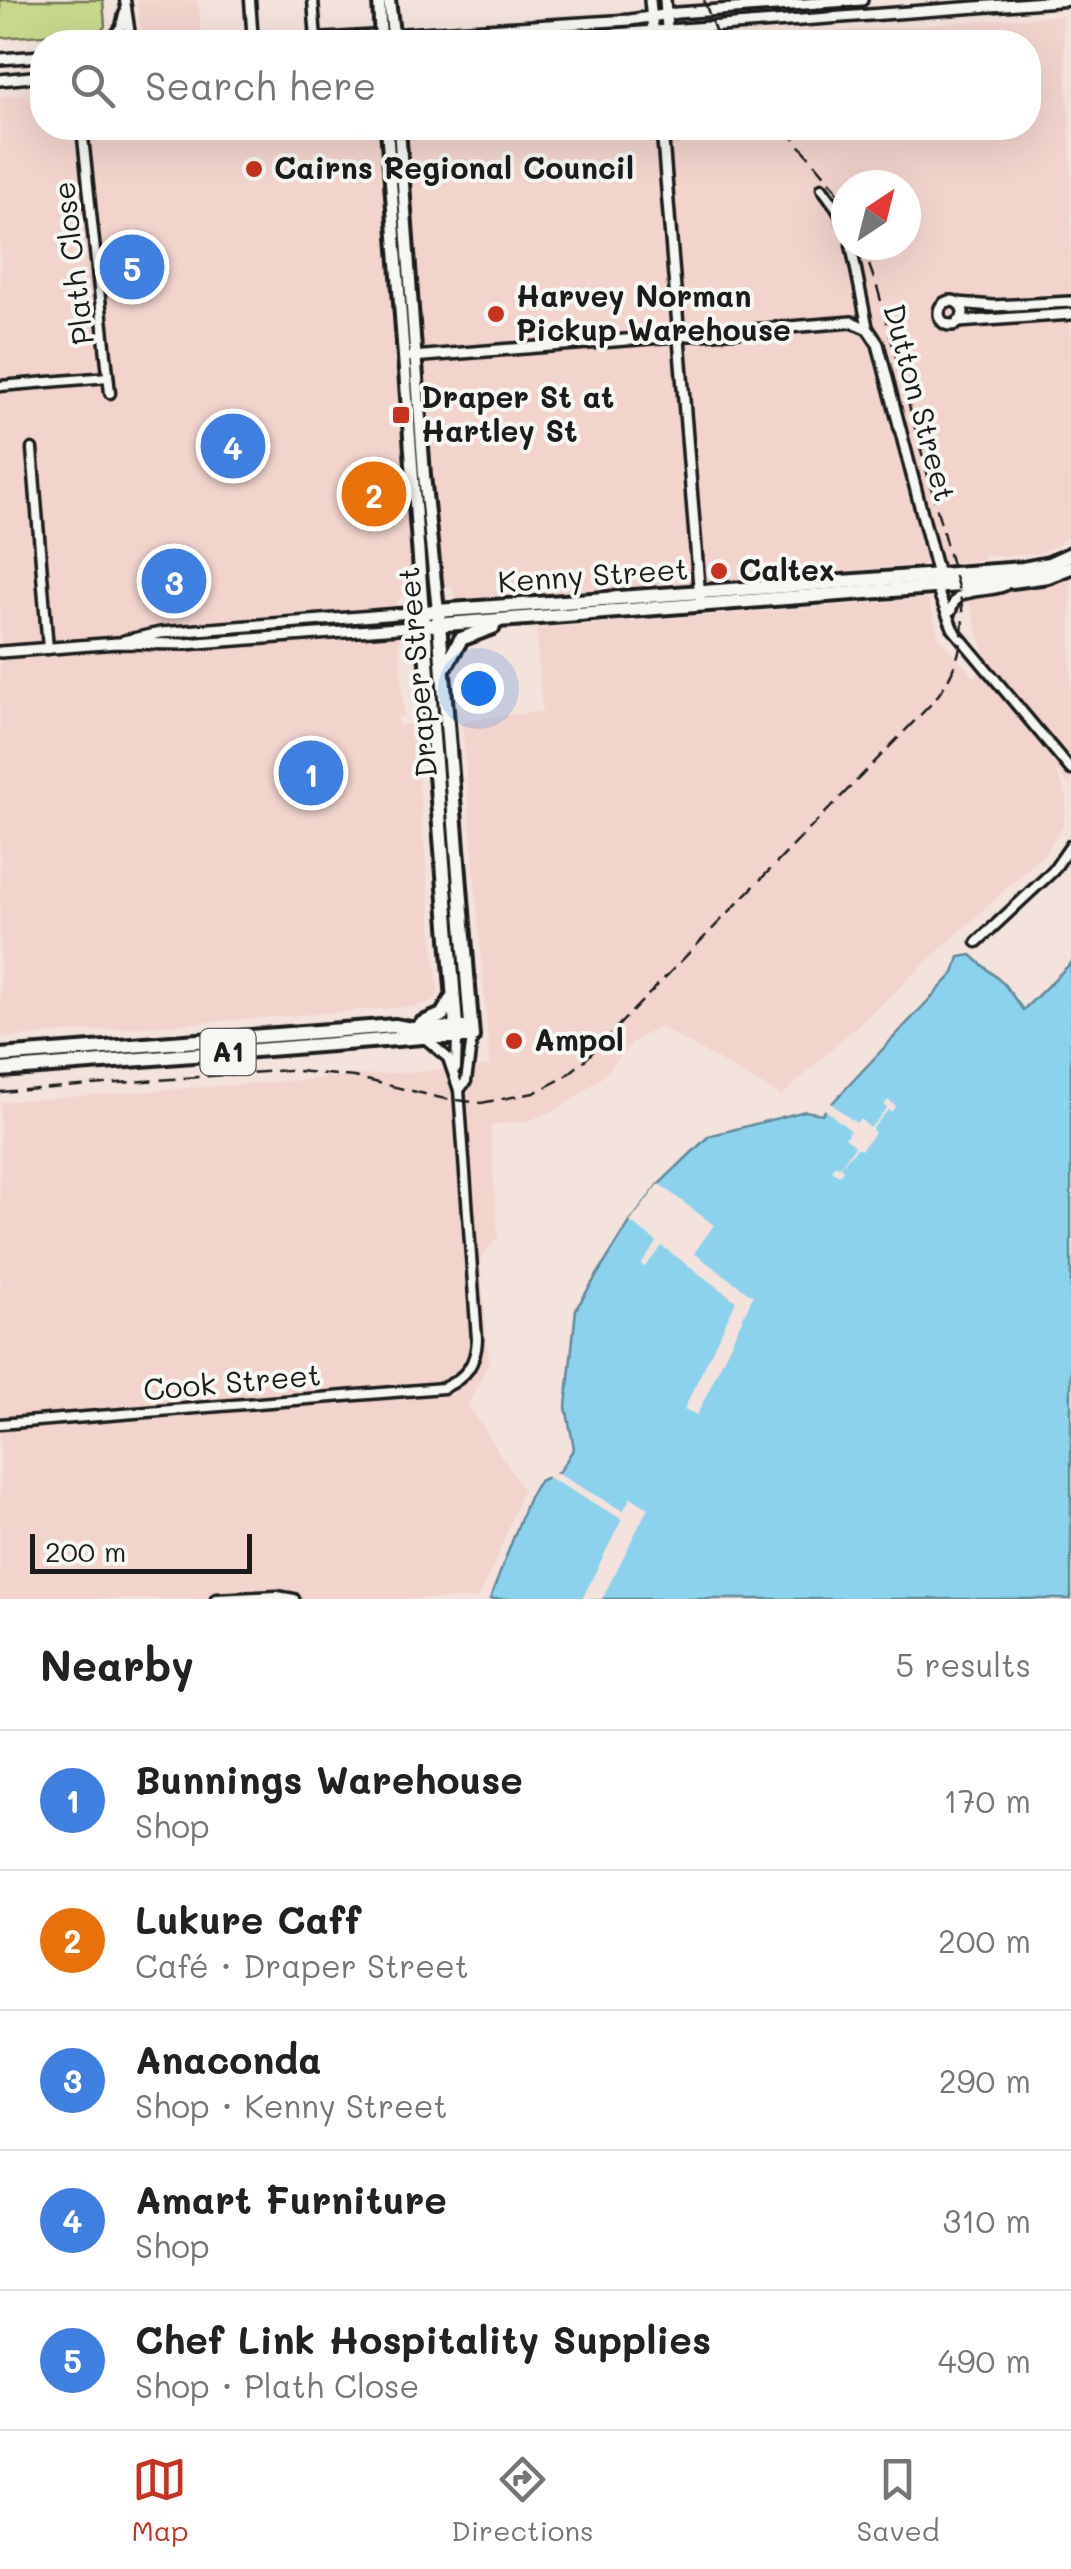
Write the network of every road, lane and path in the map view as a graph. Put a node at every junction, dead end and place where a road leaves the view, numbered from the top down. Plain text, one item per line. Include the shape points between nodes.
1 (250, 0) edge
2 (314, 0) edge
3 (379, 0) edge
4 (389, 0) edge
5 (650, 0) edge
6 (664, 0) edge
7 (862, 0) edge
8 (920, 0) edge
9 (1071, 0) edge
10 (125, 1) edge
11 (928, 5) edge
12 (666, 16) junction
13 (651, 18) junction
14 (118, 30) edge
15 (129, 30) edge
16 (252, 30) edge
17 (316, 30) edge
18 (385, 30) edge
19 (387, 30) edge
20 (493, 30) edge
21 (653, 30) edge
22 (667, 30) edge
23 (730, 30) edge
24 (30, 57) edge
25 (0, 59) edge
26 (0, 78) edge
27 (30, 78) edge
28 (83, 140) edge
29 (388, 140) edge
30 (400, 140) edge
31 (665, 140) edge
32 (822, 188) dead end
33 (831, 200) edge
34 (854, 260) edge
35 (1071, 302) edge
36 (958, 303) junction
37 (982, 306) junction
38 (1071, 314) edge
39 (996, 318) junction
40 (958, 322) junction
41 (868, 329) junction
42 (680, 336) junction
43 (410, 357) junction
44 (108, 377) junction
45 (0, 386) edge
46 (110, 393) dead end
47 (32, 449) dead end
48 (1071, 554) edge
49 (1071, 567) edge
50 (1012, 582) junction
51 (939, 583) junction
52 (700, 599) junction
53 (951, 611) junction
54 (564, 613) junction
55 (439, 618) junction
56 (423, 619) junction
57 (960, 636) junction
58 (48, 648) junction
59 (0, 652) edge
60 (444, 674) junction
61 (1071, 770) edge
62 (1071, 845) edge
63 (977, 942) dead end
64 (454, 994) junction
65 (395, 1026) junction
66 (472, 1032) junction
67 (457, 1033) junction
68 (422, 1037) junction
69 (0, 1056) edge
70 (0, 1068) edge
71 (456, 1078) junction
72 (459, 1090) junction
73 (465, 1375) joint
74 (0, 1424) edge
75 (245, 1598) edge
76 (216, 1599) edge
77 (294, 1599) edge

1 - 16 street
2 - 17 street
3 - 18 main road
4 - 19 main road
5 - 13 street
6 - 12 street
7 - 12 street
8 - 11 street
9 - 11 street
10 - 14 street
10 - 15 street
11 - 23 street
12 - 13 street
12 - 22 street
13 - 20 street
13 - 21 street
24 - 25 street
26 - 27 street
28 - 44 street, Plath Close
29 - 43 main road, Draper Street
30 - 43 main road, Draper Street
31 - 42 street
32 - 33 street
34 - 41 street, Dutton Street
35 - 37 street
36 - 37 street
36 - 40 street
36 - 40 street via 946,302 939,314 946,324
37 - 39 street
38 - 39 street
39 - 40 street
41 - 42 street via 852,322
41 - 51 street, Dutton Street via 878,344
42 - 43 street
42 - 52 street
43 - 55 main road, Draper Street
43 - 56 main road, Draper Street
44 - 45 street
44 - 46 street, Plath Close
47 - 58 street
48 - 51 highway, Kenny Street via 1036,567
49 - 50 highway, Kenny Street
50 - 51 highway, Kenny Street
50 - 53 street via 962,594
51 - 52 highway, Kenny Street
51 - 53 street, Dutton Street
51 - 57 street, Dutton Street via 949,622
52 - 54 highway, Kenny Street
52 - 55 highway, Kenny Street
53 - 57 street, Dutton Street
54 - 55 highway, Kenny Street
54 - 60 highway via 470,633 450,654
55 - 56 highway, Kenny Street
55 - 60 highway, Draper Street
56 - 58 street, Kenny Street via 160,634
56 - 64 highway, Draper Street
57 - 61 street, Dutton Street
58 - 59 street, Kenny Street
60 - 66 highway, Draper Street
62 - 63 street via 1053,871
64 - 65 highway via 432,1022
64 - 67 highway, Draper Street
65 - 67 highway, A1
65 - 69 highway, A1
66 - 67 highway, A1
66 - 72 street, Draper Street
67 - 68 highway, A1
67 - 71 street, Draper Street
68 - 70 highway, A1
68 - 71 street, Draper Street via 448,1058
71 - 72 street, Draper Street
72 - 73 street, Draper Street via 478,1339
73 - 74 street, Cook Street via 443,1388
75 - 76 street
75 - 77 street

